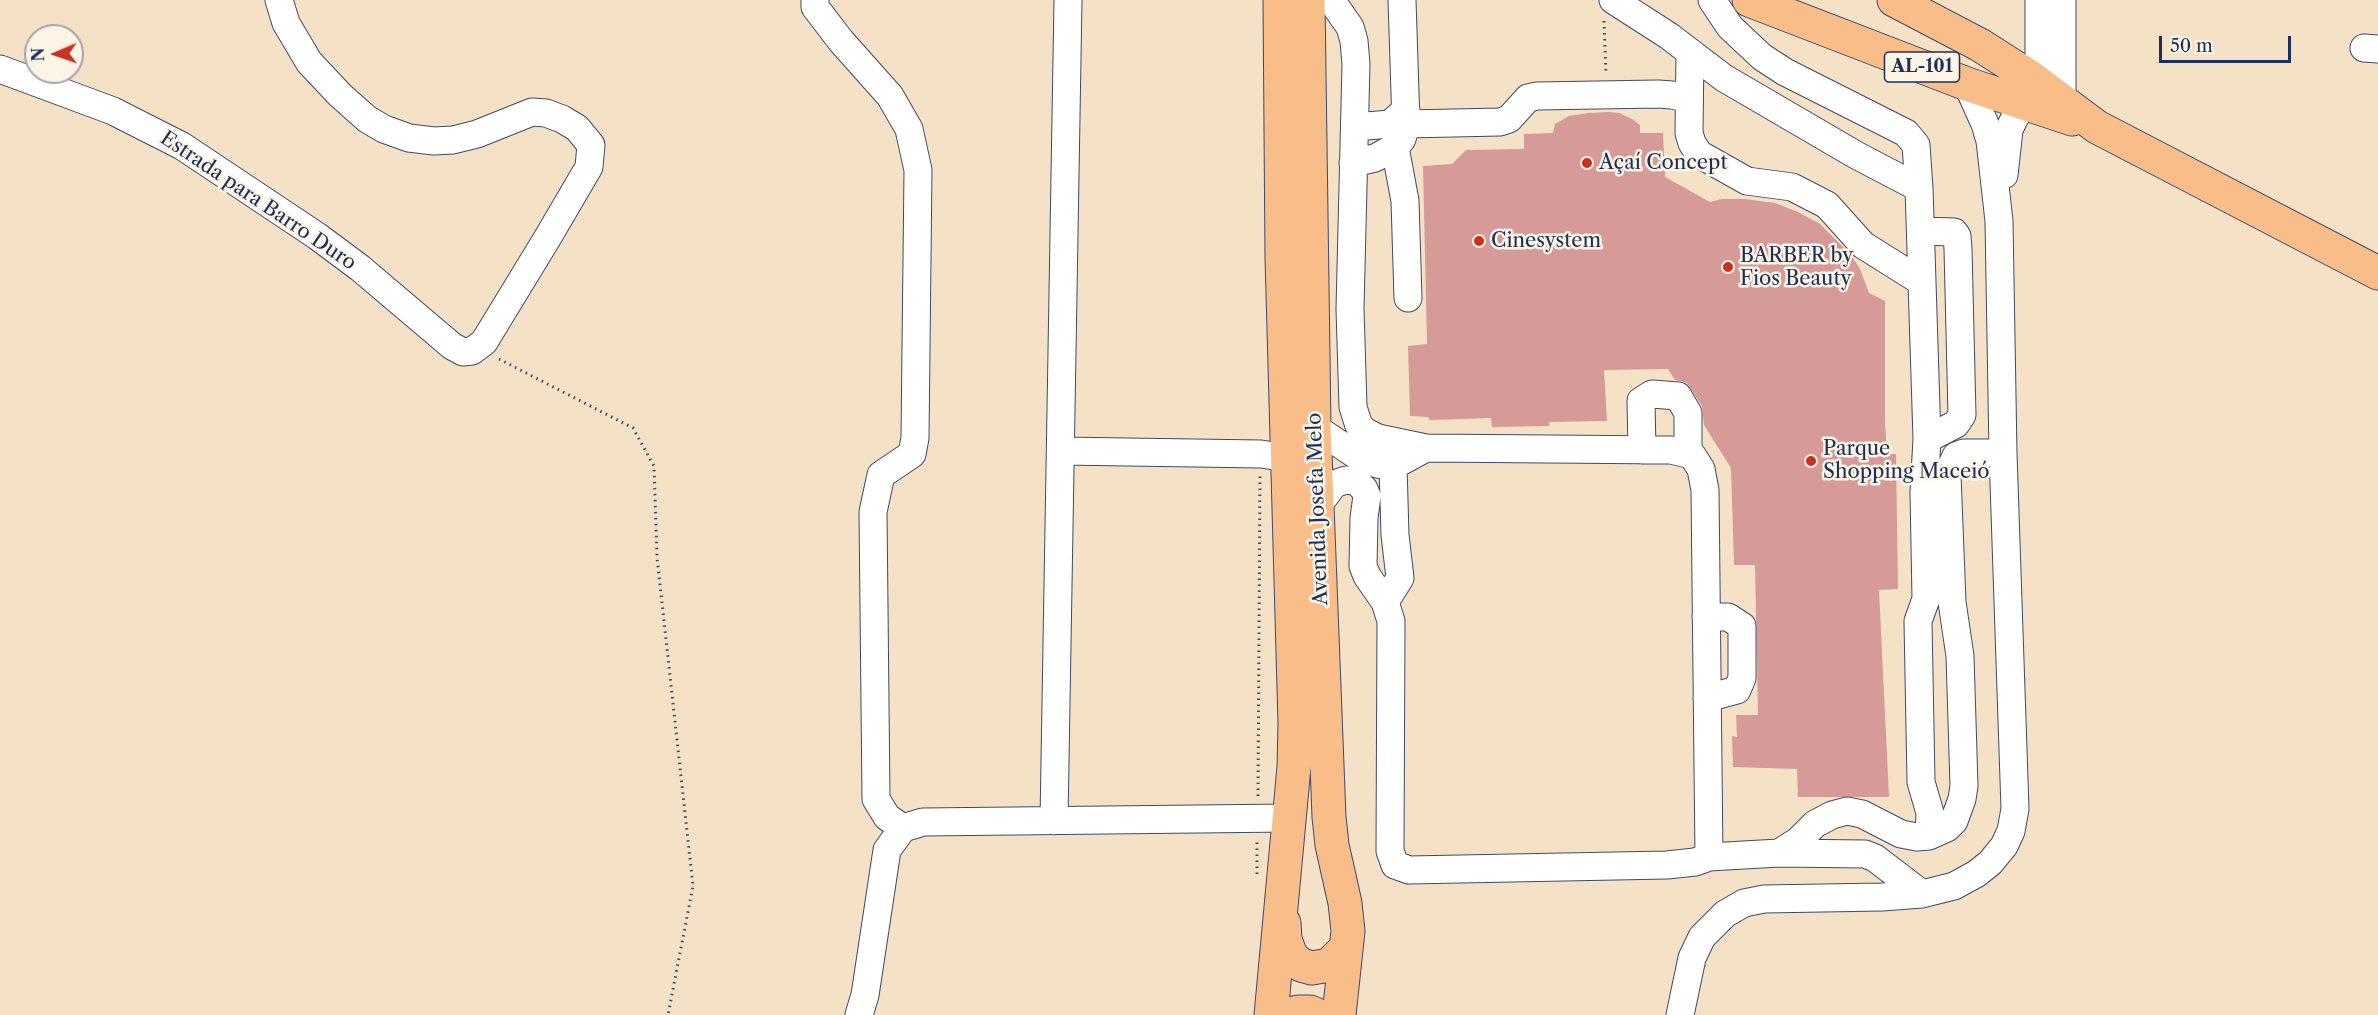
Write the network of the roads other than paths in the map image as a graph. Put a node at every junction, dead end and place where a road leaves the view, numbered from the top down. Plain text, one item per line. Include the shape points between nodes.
1 (279, 0) edge
2 (815, 0) edge
3 (833, 0) edge
4 (1068, 0) edge
5 (1280, 0) edge
6 (1308, 0) edge
7 (1331, 0) edge
8 (1402, 0) edge
9 (1712, 0) edge
10 (1749, 0) edge
11 (1894, 0) edge
12 (2039, 0) edge
13 (2061, 0) edge
14 (1608, 6) edge
15 (841, 41) junction
16 (1690, 52) junction
17 (0, 69) edge
18 (1967, 84) junction
19 (2042, 96) junction
20 (1689, 99) junction
21 (1355, 127) junction
22 (1402, 127) junction
23 (1353, 163) junction
24 (1919, 188) junction
25 (1999, 220) junction
26 (1921, 231) junction
27 (2378, 273) edge
28 (1922, 282) junction
29 (1408, 298) dead end
30 (1314, 427) junction
31 (1927, 439) junction
32 (1426, 448) junction
33 (1642, 450) junction
34 (1062, 451) junction
35 (1688, 453) junction
36 (2003, 453) junction
37 (1274, 456) junction
38 (1393, 466) junction
39 (1317, 507) junction
40 (1926, 599) junction
41 (1385, 602) junction
42 (1706, 617) junction
43 (1955, 626) junction
44 (1707, 698) junction
45 (1289, 818) junction
46 (1054, 821) junction
47 (903, 828) junction
48 (1929, 836) junction
49 (1779, 853) junction
50 (1709, 857) junction
51 (1270, 879) junction
52 (1922, 894) junction
53 (1346, 948) junction
54 (859, 1015) edge
55 (1270, 1015) edge
56 (1286, 1015) edge
57 (1317, 1015) edge
58 (1339, 1015) edge
59 (1680, 1015) edge

1 - 17 street, Estrada para Barro Duro via 286,23 309,62 340,95 384,129 409,138 453,140 532,112 546,113 576,128 591,145 589,167 542,247 472,349 452,346 318,236 182,146 113,111
2 - 15 street via 815,7
3 - 15 street
4 - 34 street
5 - 37 main road, Avenida Josefa Melo via 1282,258
6 - 30 main road, Avenida Josefa Melo
7 - 21 street via 1350,27 1354,41
8 - 22 street
9 - 24 street via 1730,27 1762,57 1906,132 1916,145
10 - 18 main road, AL-101
11 - 19 main road, AL-101 via 1980,45
12 - 19 street
13 - 19 street
14 - 16 street
15 - 47 street via 890,96 909,129 918,170 915,438 912,454 881,475 873,512 876,799 887,817
16 - 20 street
16 - 24 street via 1733,84
18 - 19 main road, AL-101
18 - 25 street via 1990,141
19 - 25 street via 2014,119 2009,130
19 - 27 main road, AL-101
20 - 22 street via 1672,95 1560,95 1528,99 1509,119 1500,122
20 - 28 street via 1689,134 1699,154 1747,181 1792,187 1827,205 1863,245
21 - 22 street
21 - 23 street
22 - 23 street via 1375,158
22 - 29 street
23 - 32 street via 1350,309 1355,417 1359,426 1378,438
24 - 26 street
25 - 36 street
26 - 28 street
26 - 31 street via 1954,232 1958,249 1962,415 1956,424
28 - 31 street
30 - 38 street via 1359,457
30 - 39 main road, Avenida Josefa Melo
31 - 40 street
32 - 33 street
32 - 38 street
33 - 35 street
33 - 35 street via 1641,400 1652,394 1678,396 1688,412
34 - 37 street
34 - 46 street
35 - 42 street via 1697,459 1704,479
36 - 43 street via 1956,456 1947,475
36 - 52 street via 2015,809 2011,831 2004,846 1976,874 1954,886
37 - 45 main road, Avenida Josefa Melo via 1295,724
38 - 41 street via 1400,578
39 - 41 street via 1334,484 1356,481 1364,489 1367,496 1363,566
39 - 53 main road, Avenida Josefa Melo via 1329,816 1345,903
40 - 43 street
40 - 48 street via 1918,621 1921,782 1930,813
41 - 50 street via 1390,621 1390,851 1395,865 1409,870 1667,865
42 - 44 street
42 - 44 street via 1728,617 1742,626 1742,678 1737,690
43 - 48 street via 1960,656 1963,793 1953,821
44 - 50 street
45 - 46 street
45 - 51 main road, Avenida Josefa Melo
46 - 47 street via 922,822
47 - 54 street via 887,850
48 - 49 street via 1901,834 1862,814 1847,811 1815,824
49 - 50 street
49 - 52 street via 1865,854
51 - 53 main road via 1291,956 1312,968 1329,965
51 - 55 main road, Avenida Josefa Melo
52 - 59 street via 1743,903 1725,914 1702,937 1692,958
53 - 58 main road, Avenida Josefa Melo
56 - 57 main road

